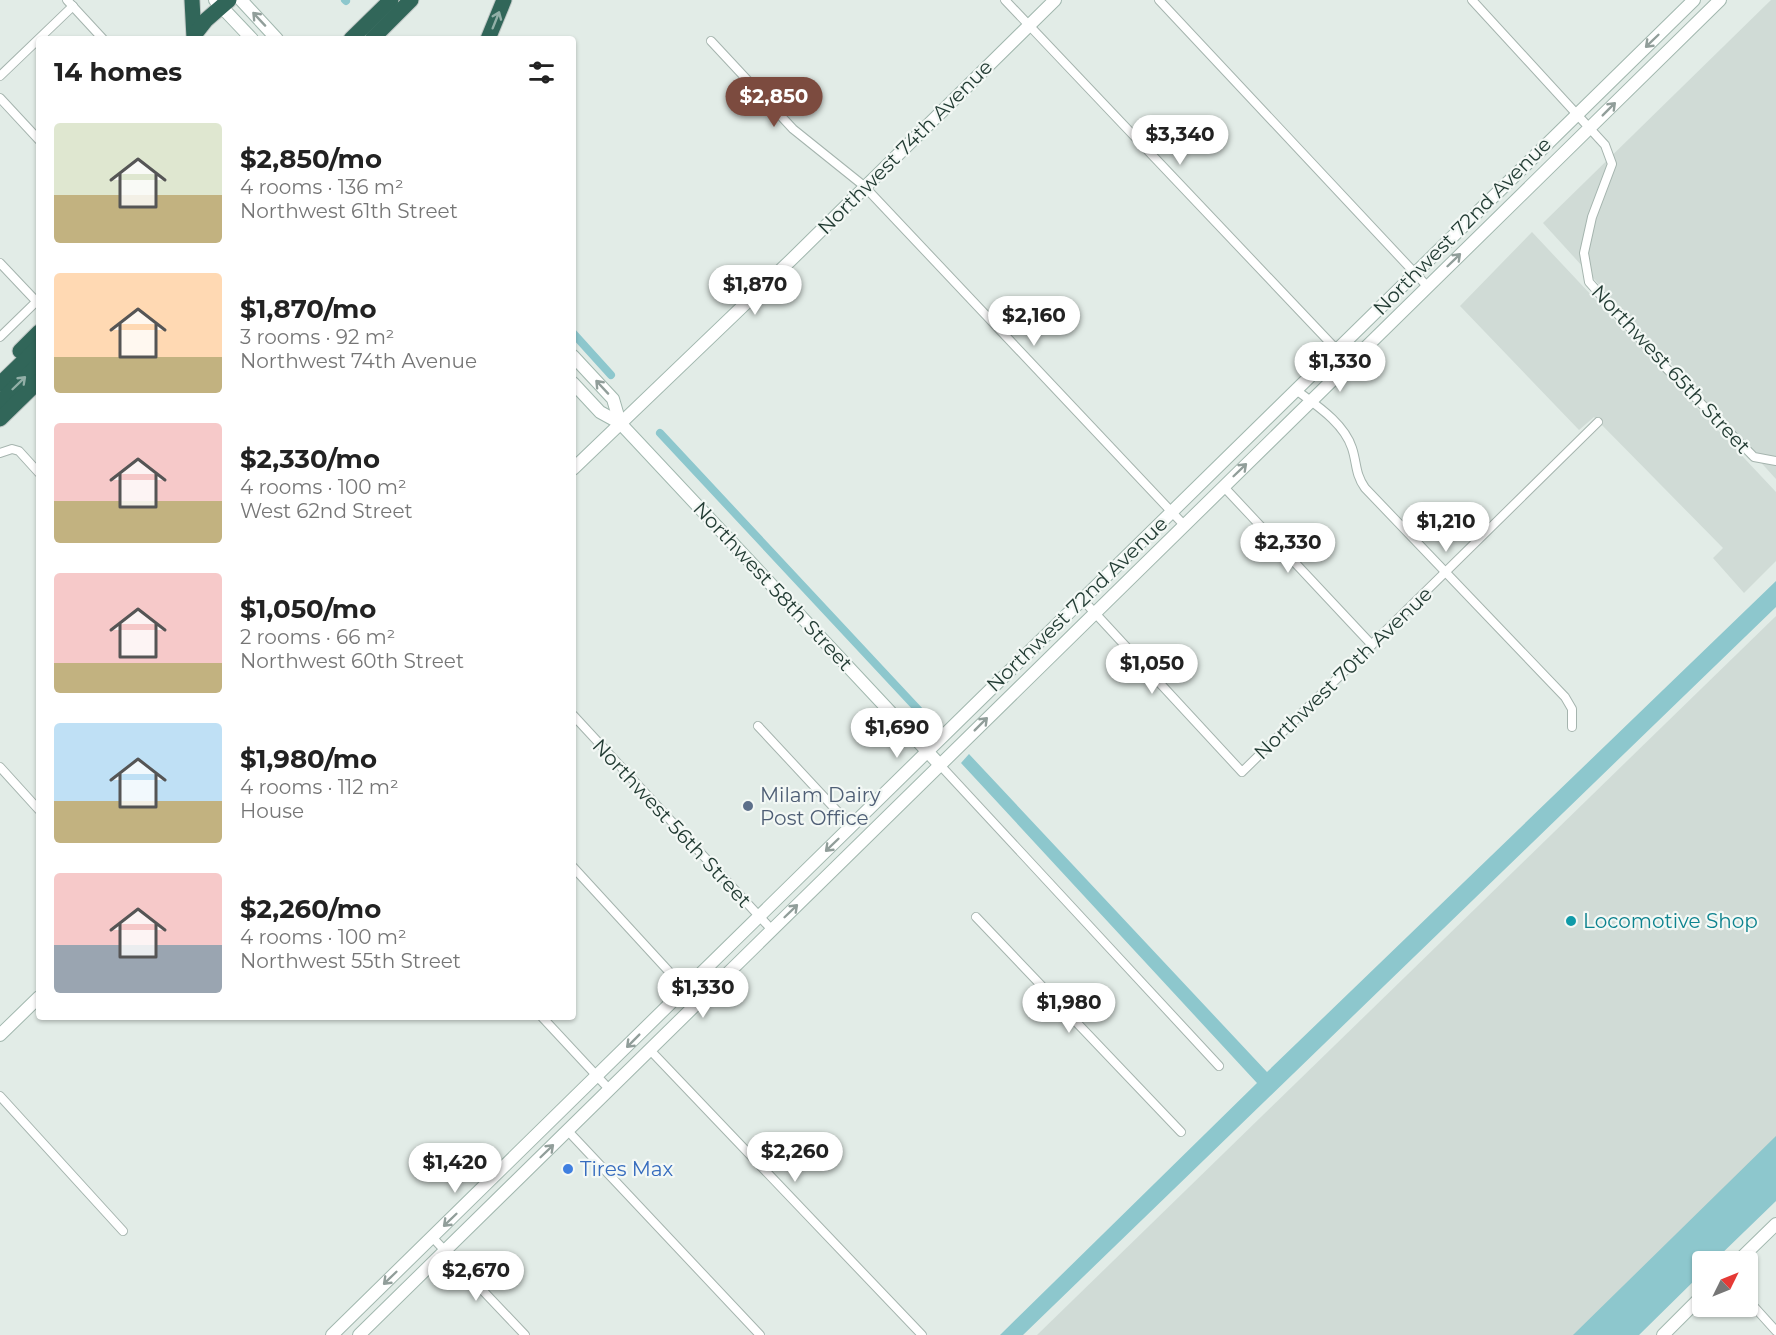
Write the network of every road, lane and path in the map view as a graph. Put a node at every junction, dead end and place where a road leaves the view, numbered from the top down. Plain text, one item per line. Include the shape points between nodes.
1 (192, 0) edge
2 (241, 0) edge
3 (382, 0) edge
4 (391, 0) edge
5 (411, 0) edge
6 (422, 0) edge
7 (504, 0) edge
8 (1005, 0) edge
9 (1055, 0) edge
10 (1159, 0) edge
11 (1472, 0) edge
12 (1694, 0) edge
13 (1720, 0) edge
14 (222, 2) edge
15 (70, 3) edge
16 (1029, 25) junction
17 (38, 36) edge
18 (100, 36) edge
19 (194, 36) edge
20 (195, 36) edge
21 (250, 36) edge
22 (274, 36) edge
23 (346, 36) edge
24 (354, 36) edge
25 (375, 36) edge
26 (386, 36) edge
27 (489, 36) edge
28 (36, 38) edge
29 (711, 41) dead end
30 (0, 76) edge
31 (0, 98) edge
32 (1577, 113) junction
33 (1591, 127) junction
34 (36, 137) edge
35 (864, 186) junction
36 (0, 263) edge
37 (1415, 273) junction
38 (1427, 286) junction
39 (36, 298) edge
40 (36, 302) edge
41 (36, 335) edge
42 (0, 337) edge
43 (36, 349) edge
44 (1337, 350) junction
45 (576, 359) edge
46 (36, 367) edge
47 (0, 370) edge
48 (0, 384) edge
49 (36, 384) edge
50 (576, 386) edge
51 (1296, 390) junction
52 (1311, 401) junction
53 (0, 402) edge
54 (0, 420) edge
55 (1598, 422) dead end
56 (620, 423) junction
57 (0, 453) edge
58 (1776, 461) edge
59 (576, 466) edge
60 (36, 470) edge
61 (1223, 486) junction
62 (1171, 511) junction
63 (1184, 525) junction
64 (1446, 572) junction
65 (1082, 599) junction
66 (1094, 613) junction
67 (1372, 645) junction
68 (576, 718) edge
69 (758, 726) dead end
70 (1572, 727) dead end
71 (927, 751) junction
72 (940, 765) junction
73 (0, 767) edge
74 (36, 807) edge
75 (850, 826) junction
76 (576, 870) edge
77 (759, 916) junction
78 (976, 917) dead end
79 (772, 930) junction
80 (685, 989) junction
81 (36, 999) edge
82 (545, 1020) edge
83 (0, 1035) edge
84 (650, 1050) junction
85 (1219, 1066) dead end
86 (597, 1076) junction
87 (609, 1089) junction
88 (0, 1096) edge
89 (568, 1131) junction
90 (1181, 1132) dead end
91 (1776, 1224) edge
92 (123, 1231) dead end
93 (432, 1237) junction
94 (445, 1251) junction
95 (1748, 1251) edge
96 (1692, 1306) edge
97 (1758, 1311) edge
98 (350, 1318) junction
99 (1776, 1331) edge
100 (363, 1334) edge
101 (333, 1335) edge
102 (525, 1335) edge
103 (760, 1335) edge
104 (922, 1335) edge
105 (1663, 1335) edge

1 - 19 highway
22 -> 2 main road
3 - 23 highway
4 - 24 highway
5 - 25 highway
6 - 26 highway
27 -> 7 highway
8 - 16 street
9 - 16 main road, Northwest 74th Avenue
10 - 37 street
11 - 32 street, Northwest 65th Street
12 -> 32 main road, Northwest 72nd Avenue
33 -> 13 main road, Northwest 72nd Avenue
14 - 20 highway
14 - 21 main road
15 - 17 street
15 - 18 street
16 - 35 main road, Northwest 74th Avenue
16 - 44 street
28 - 30 street
29 - 35 street via 794,129
31 - 34 street
32 - 33 street, Northwest 65th Street
32 - 37 main road, Northwest 72nd Avenue
38 -> 33 main road, Northwest 72nd Avenue
33 - 58 street, Northwest 65th Street via 1605,145 1612,164 1584,252 1589,282 1665,367 1754,457
35 - 56 main road, Northwest 74th Avenue via 786,266
35 - 62 street
36 - 39 street
37 - 38 street
37 - 44 main road, Northwest 72nd Avenue
38 - 52 main road, Northwest 72nd Avenue
40 - 42 street
41 - 47 highway
43 - 48 highway
44 - 51 main road, Northwest 72nd Avenue
56 -> 45 main road, Northwest 58th Street via 613,399
53 -> 46 highway
49 - 54 highway
50 - 56 main road, Northwest 58th Street via 600,412
51 - 52 street
51 - 62 main road, Northwest 72nd Avenue
61 -> 52 main road, Northwest 72nd Avenue
52 - 64 street via 1349,441 1355,469 1365,488
55 - 64 street, Northwest 70th Avenue
56 - 59 main road, Northwest 74th Avenue
56 - 71 main road, Northwest 58th Street
57 - 60 street via 19,451
61 - 63 main road, Northwest 72nd Avenue
61 - 67 street
62 - 63 street
62 - 65 main road, Northwest 72nd Avenue
63 - 66 main road, Northwest 72nd Avenue
64 - 67 street, Northwest 70th Avenue
64 - 70 street via 1565,697 1572,709
65 - 66 street
65 - 71 main road, Northwest 72nd Avenue
66 - 67 street, Northwest 70th Avenue via 1242,772
72 -> 66 main road, Northwest 72nd Avenue
68 - 77 street, Northwest 56th Street
69 - 75 street
71 - 72 main road, Northwest 58th Street
71 - 75 main road, Northwest 72nd Avenue
79 -> 72 main road, Northwest 72nd Avenue
72 - 85 street, Northwest 58th Street
73 - 74 street
75 -> 77 main road, Northwest 72nd Avenue
76 - 80 street
77 - 79 street, Northwest 56th Street
77 - 80 main road, Northwest 72nd Avenue
78 - 90 street
79 - 84 main road, Northwest 72nd Avenue
80 -> 86 main road, Northwest 72nd Avenue
81 - 83 main road
82 - 86 street
84 - 87 main road, Northwest 72nd Avenue
84 - 104 street
86 - 87 street
86 -> 93 main road, Northwest 72nd Avenue
87 - 89 main road, Northwest 72nd Avenue
88 - 92 street
94 -> 89 main road, Northwest 72nd Avenue
89 - 103 street
91 - 95 main road
93 - 94 street
93 -> 98 main road, Northwest 72nd Avenue
94 - 100 main road, Northwest 72nd Avenue
94 - 102 street
96 - 105 main road
97 - 99 street
98 - 100 street
98 - 101 main road, Northwest 72nd Avenue

